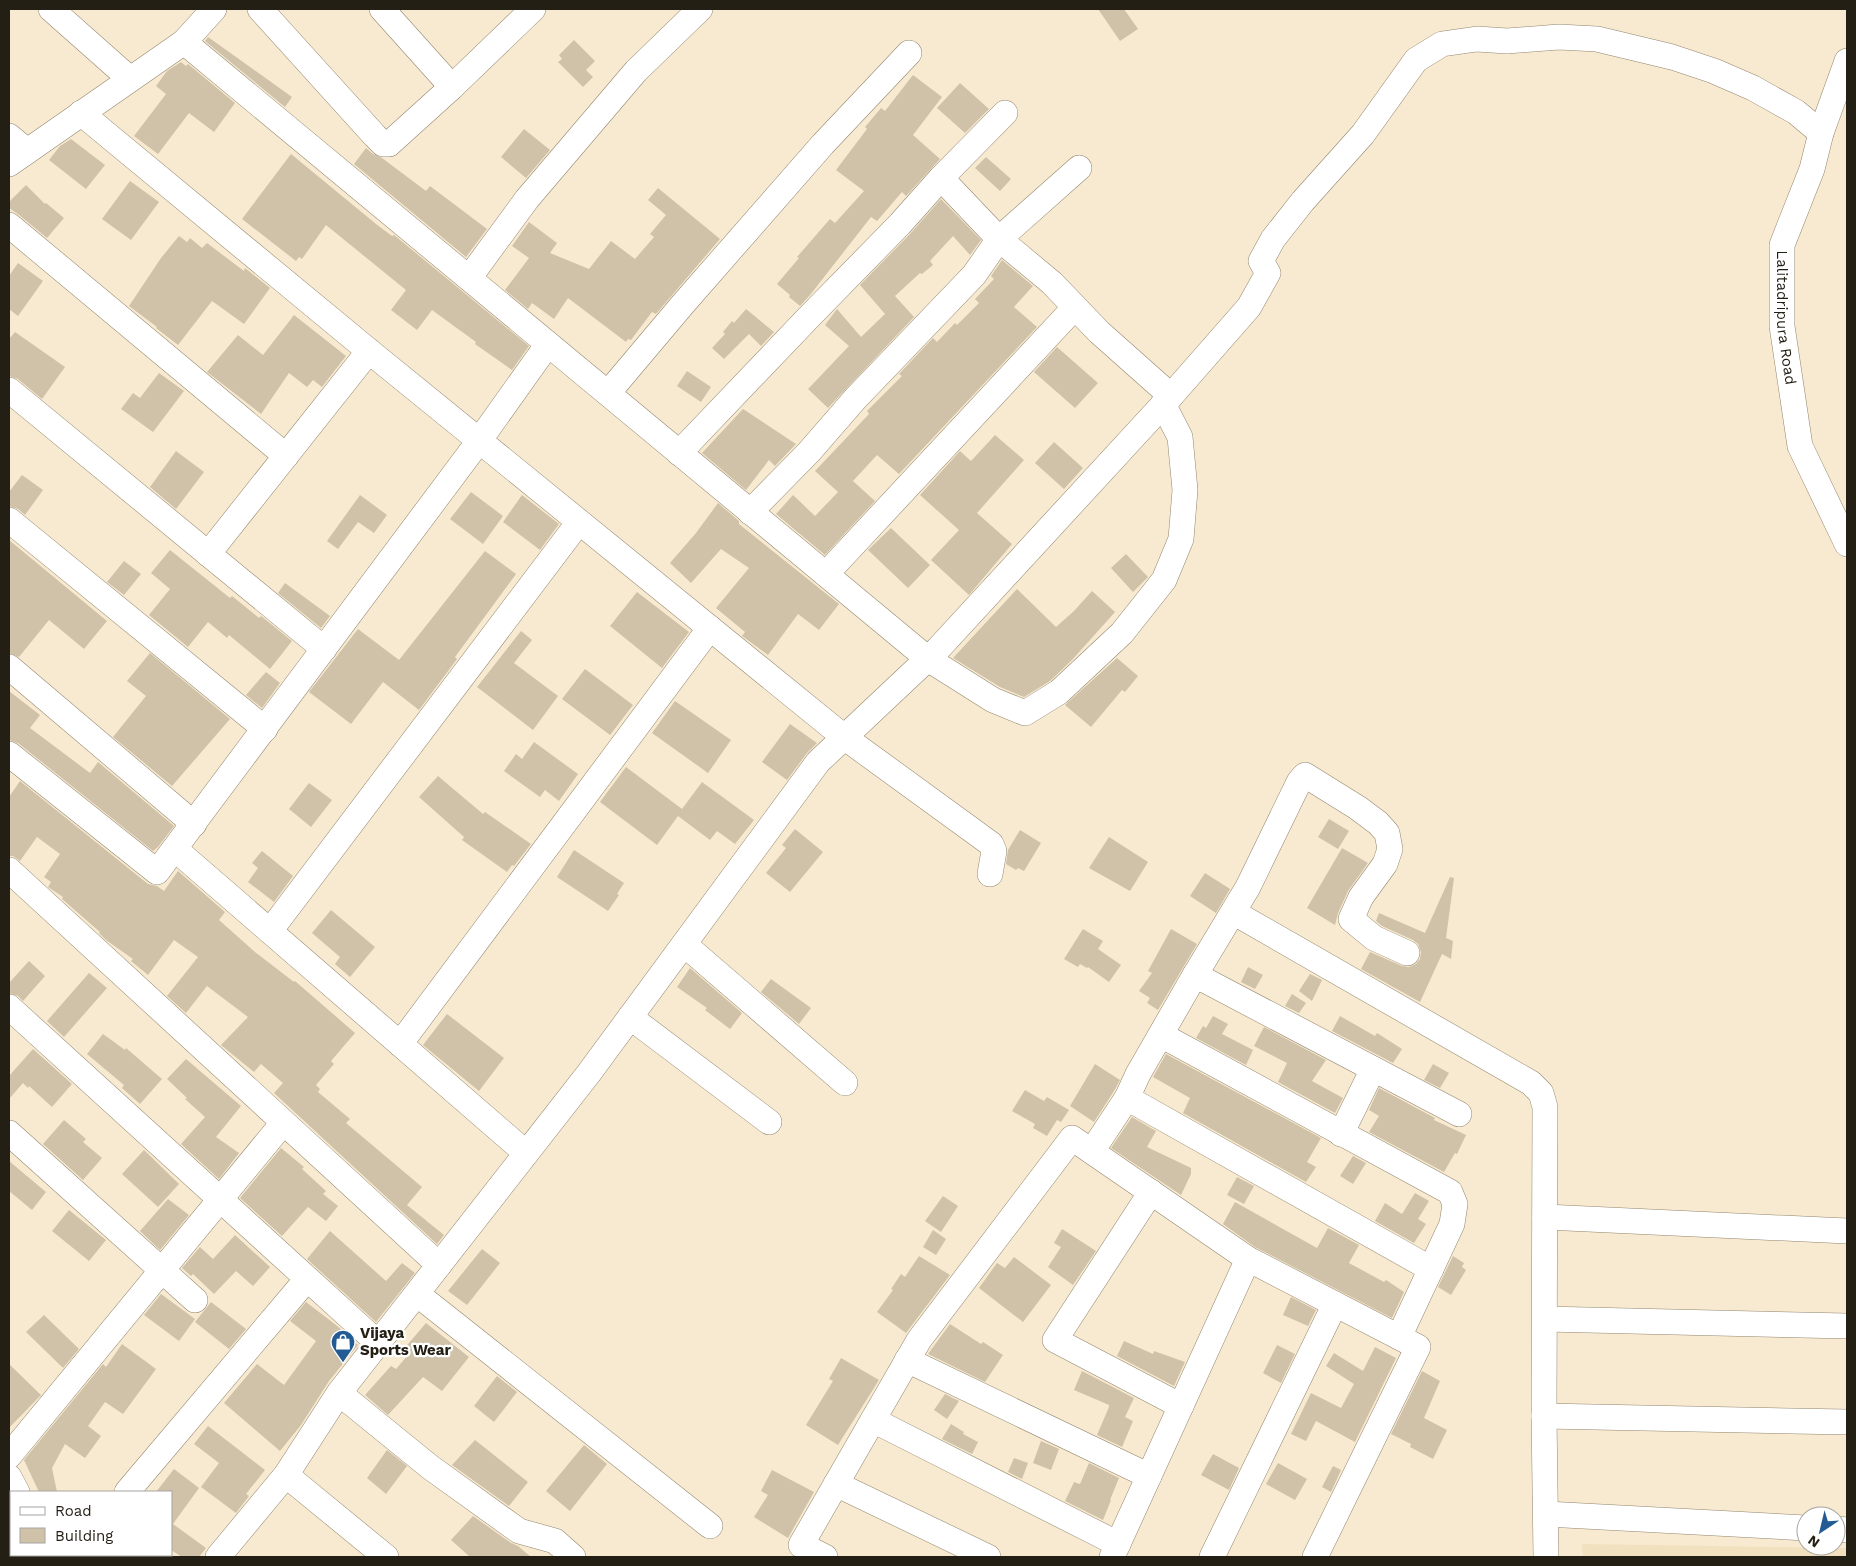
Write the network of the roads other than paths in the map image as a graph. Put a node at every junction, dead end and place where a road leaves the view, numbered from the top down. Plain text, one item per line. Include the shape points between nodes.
1 (52, 9) edge
2 (214, 9) edge
3 (260, 9) edge
4 (382, 9) edge
5 (700, 9) edge
6 (524, 12) edge
7 (184, 42) junction
8 (909, 54) dead end
9 (1847, 61) edge
10 (130, 79) junction
11 (452, 87) junction
12 (81, 113) junction
13 (1005, 113) dead end
14 (1821, 133) junction
15 (15, 150) edge
16 (1079, 168) dead end
17 (941, 178) junction
18 (9, 225) edge
19 (1000, 240) junction
20 (469, 278) junction
21 (1076, 307) junction
22 (548, 344) junction
23 (369, 351) junction
24 (9, 390) edge
25 (608, 393) junction
26 (1167, 400) junction
27 (479, 441) junction
28 (679, 453) junction
29 (286, 456) junction
30 (750, 512) junction
31 (9, 520) edge
32 (580, 522) junction
33 (1847, 544) edge
34 (208, 554) junction
35 (826, 574) junction
36 (710, 628) junction
37 (324, 649) junction
38 (928, 659) junction
39 (10, 671) edge
40 (265, 729) junction
41 (844, 737) junction
42 (9, 754) edge
43 (194, 824) junction
44 (175, 849) junction
45 (9, 870) edge
46 (990, 874) dead end
47 (1233, 912) junction
48 (270, 931) junction
49 (684, 944) junction
50 (1406, 953) dead end
51 (1195, 975) junction
52 (9, 1007) edge
53 (630, 1016) junction
54 (1161, 1035) junction
55 (400, 1044) junction
56 (1373, 1068) junction
57 (844, 1083) dead end
58 (1127, 1098) junction
59 (1458, 1114) dead end
60 (768, 1122) dead end
61 (282, 1123) junction
62 (9, 1133) edge
63 (1341, 1134) junction
64 (1092, 1152) junction
65 (526, 1153) junction
66 (1151, 1192) junction
67 (219, 1199) junction
68 (1546, 1217) junction
69 (1847, 1231) edge
70 (1248, 1259) junction
71 (439, 1265) junction
72 (1431, 1269) junction
73 (161, 1270) junction
74 (307, 1278) junction
75 (417, 1294) junction
76 (195, 1300) dead end
77 (1335, 1304) junction
78 (1545, 1319) junction
79 (1847, 1326) edge
80 (1399, 1337) junction
81 (378, 1343) junction
82 (907, 1360) junction
83 (339, 1394) junction
84 (1181, 1406) junction
85 (1544, 1416) junction
86 (873, 1420) junction
87 (1847, 1422) edge
88 (9, 1456) edge
89 (286, 1475) junction
90 (1149, 1476) junction
91 (9, 1477) edge
92 (836, 1484) junction
93 (16, 1491) edge
94 (127, 1491) edge
95 (1546, 1514) junction
96 (710, 1526) dead end
97 (1796, 1527) edge
98 (1115, 1551) edge
99 (372, 1553) edge
100 (1318, 1556) edge
101 (218, 1557) edge
102 (573, 1557) edge
103 (825, 1557) edge
104 (988, 1557) edge
105 (1212, 1557) edge
106 (1546, 1557) edge

1 - 10 street
2 - 7 street
3 - 11 street via 383,144 397,138
4 - 11 street
5 - 20 street via 630,78 527,199
6 - 11 street
7 - 10 street
7 - 20 street
8 - 25 street via 823,144
9 - 14 street, Lalitadripura Road
10 - 12 street
12 - 15 street
12 - 23 street
13 - 17 street
14 - 26 street via 1796,112 1714,71 1597,39 1477,39 1442,44 1416,60 1364,134 1273,239 1261,261 1268,273 1249,307
14 - 33 street, Lalitadripura Road via 1812,169 1782,245 1782,326 1800,446
16 - 19 street
17 - 19 street
17 - 28 street
18 - 29 street
19 - 21 street
19 - 30 street via 974,275
20 - 22 street
21 - 26 street
21 - 35 street
22 - 25 street
22 - 27 street
23 - 27 street
23 - 29 street
24 - 34 street
25 - 28 street
26 - 38 street
26 - 38 street via 1180,438 1185,490 1181,539 1164,580 1122,633 1059,692 1025,713 993,700
27 - 32 street
27 - 37 street
28 - 30 street
29 - 34 street
30 - 35 street
31 - 40 street
32 - 36 street
32 - 48 street
34 - 37 street
35 - 38 street
36 - 41 street
36 - 55 street
37 - 40 street
38 - 41 street
39 - 43 street
40 - 43 street
41 - 46 street via 991,844 994,852
41 - 49 street via 818,762
42 - 44 street via 158,872
43 - 44 street
44 - 48 street
45 - 61 street
47 - 50 street via 1305,775 1345,799 1387,833 1390,848 1385,864 1361,897 1351,919 1374,938
47 - 51 street
47 - 68 street via 1531,1083 1541,1094 1546,1107
48 - 55 street
49 - 53 street
49 - 57 street
51 - 54 street
51 - 56 street
52 - 67 street
53 - 60 street
53 - 65 street
54 - 58 street
54 - 63 street
55 - 65 street
56 - 59 street
56 - 63 street
58 - 64 street
58 - 72 street
61 - 67 street
61 - 71 street
62 - 73 street
63 - 72 street via 1450,1192 1455,1204 1452,1224
64 - 66 street
64 - 82 street via 1072,1138
65 - 71 street
66 - 70 street
66 - 84 street via 1055,1340
67 - 73 street
67 - 74 street
68 - 69 street
68 - 78 street
70 - 77 street
70 - 84 street
71 - 75 street
72 - 80 street
73 - 76 street
73 - 88 street
74 - 81 street
74 - 94 street
75 - 81 street
75 - 96 street
77 - 80 street
77 - 105 street
78 - 79 street
78 - 85 street
80 - 100 street via 1418,1347
81 - 83 street
82 - 86 street
82 - 90 street
83 - 89 street
83 - 102 street via 430,1467 519,1531 555,1541
84 - 90 street
85 - 87 street
85 - 95 street
86 - 92 street
86 - 98 street
89 - 99 street
89 - 101 street
90 - 98 street
91 - 93 street
92 - 103 street via 801,1545
92 - 104 street
95 - 97 street
95 - 106 street

